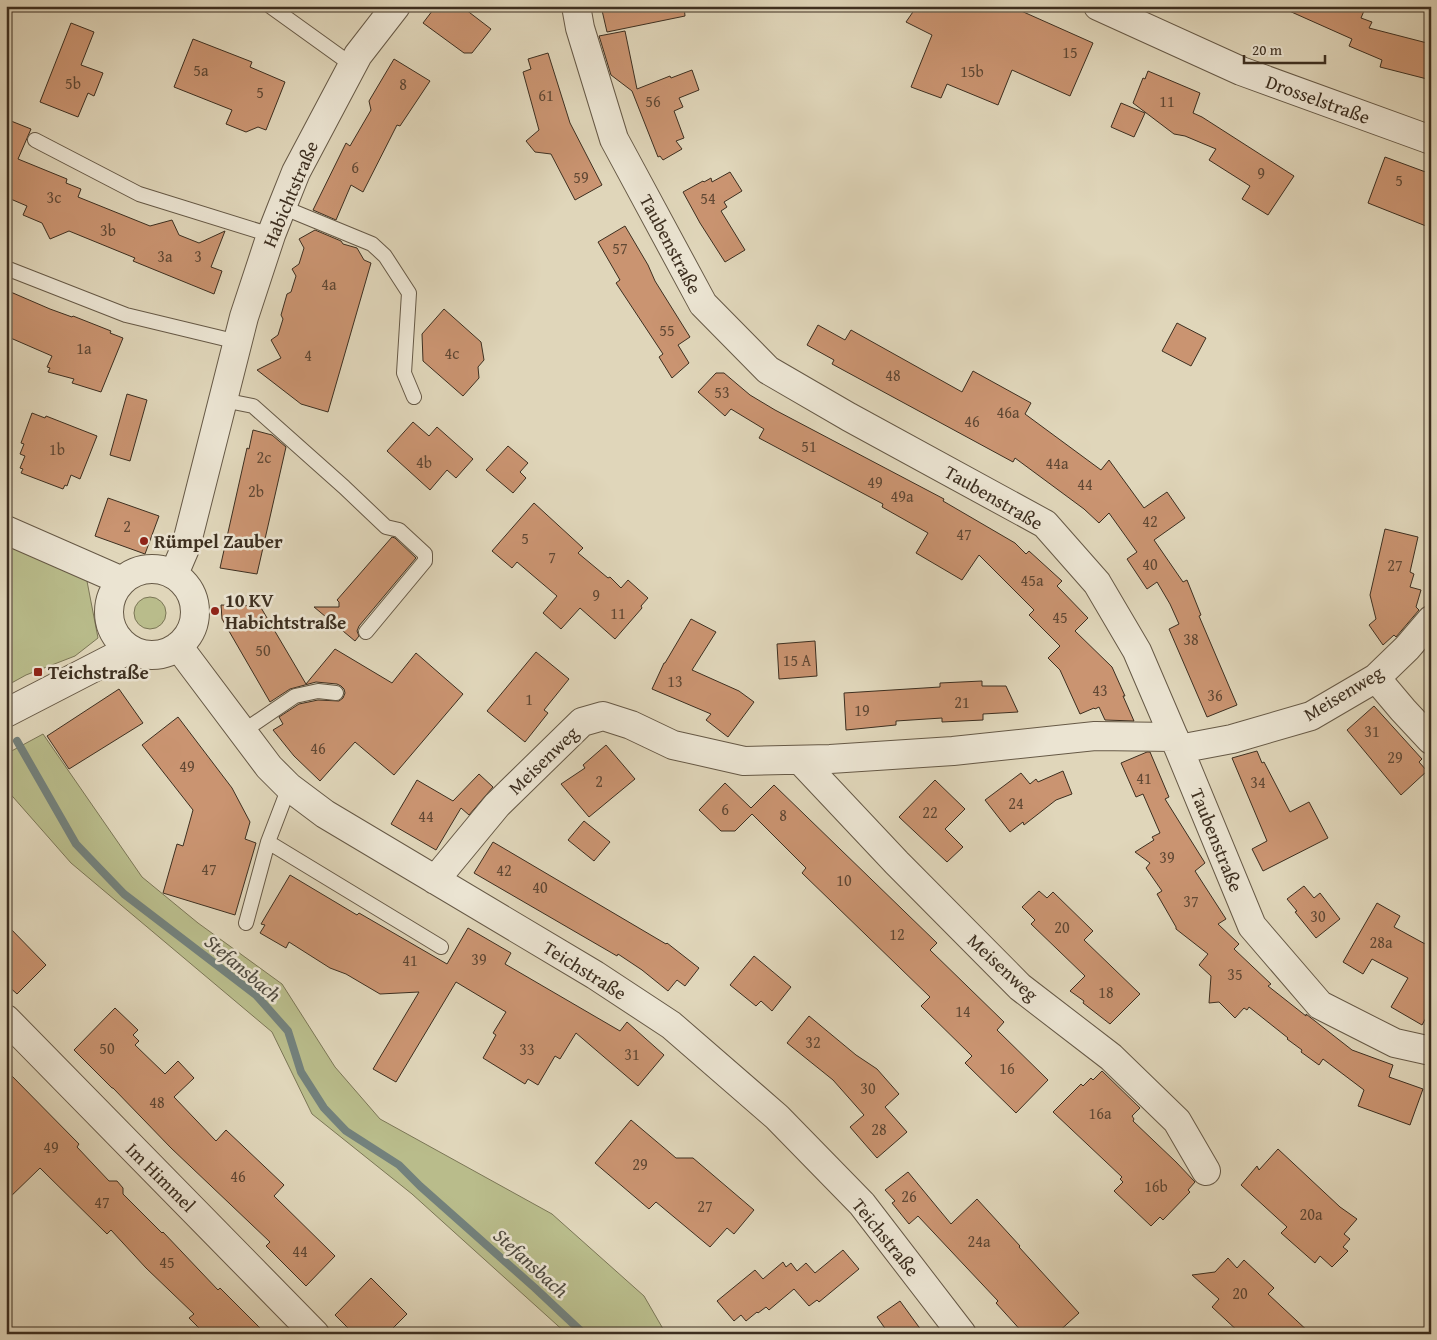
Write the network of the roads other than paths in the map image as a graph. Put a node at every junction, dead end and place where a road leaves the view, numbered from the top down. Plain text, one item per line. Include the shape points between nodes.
1 (270, 6) edge
2 (396, 6) edge
3 (576, 6) edge
4 (1098, 6) edge
5 (352, 65) junction
6 (35, 140) dead end
7 (1431, 140) edge
8 (282, 208) junction
9 (271, 235) junction
10 (6, 268) edge
11 (238, 342) junction
12 (414, 397) dead end
13 (222, 400) junction
14 (6, 530) edge
15 (174, 574) junction
16 (120, 580) junction
17 (1431, 620) edge
18 (366, 632) dead end
19 (178, 646) junction
20 (130, 650) junction
21 (1376, 678) junction
22 (336, 693) dead end
23 (6, 713) edge
24 (242, 732) junction
25 (1431, 740) edge
26 (1176, 743) junction
27 (800, 760) junction
28 (289, 787) junction
29 (268, 842) junction
30 (435, 880) junction
31 (246, 923) dead end
32 (441, 947) dead end
33 (6, 1019) edge
34 (1431, 1051) edge
35 (1206, 1171) dead end
36 (315, 1334) edge
37 (962, 1334) edge

1 - 5 lane
2 - 5 street, Habichtstraße
3 - 26 street, Taubenstraße via 614,138 703,304 768,370 1045,524 1097,583 1137,651
4 - 7 street, Drosselstraße via 1241,71
5 - 8 street, Habichtstraße via 296,172
6 - 9 lane via 139,194
8 - 9 street, Habichtstraße
8 - 12 lane via 372,244 385,256 409,293 404,374
9 - 11 street, Habichtstraße
10 - 11 lane via 126,315
11 - 13 street, Habichtstraße
13 - 15 street, Habichtstraße via 186,546
13 - 18 lane via 253,406 386,527 399,530 425,554 425,561
14 - 16 street
15 - 16 street via 148,568 134,571
15 - 19 street via 190,592 195,606 189,635
16 - 20 street via 111,594 108,609 110,626 117,639
17 - 21 street, Meisenweg
19 - 20 street via 163,654 146,655
19 - 24 street, Teichstraße
20 - 23 street
21 - 25 street
21 - 26 street, Meisenweg via 1311,716 1232,740
22 - 24 lane via 318,691 295,696
24 - 28 street, Teichstraße
26 - 27 street, Meisenweg via 1096,736 953,751
26 - 34 street, Taubenstraße via 1252,926 1320,1005 1395,1043
27 - 30 street, Meisenweg via 744,760 673,745 603,716 582,722 497,805
27 - 35 street, Meisenweg via 1020,986 1112,1057 1177,1120
28 - 29 lane
28 - 30 street, Teichstraße via 325,814
29 - 31 lane
29 - 32 lane
30 - 37 street, Teichstraße via 595,975 671,1025 777,1117 862,1204
33 - 36 street, Im Himmel

